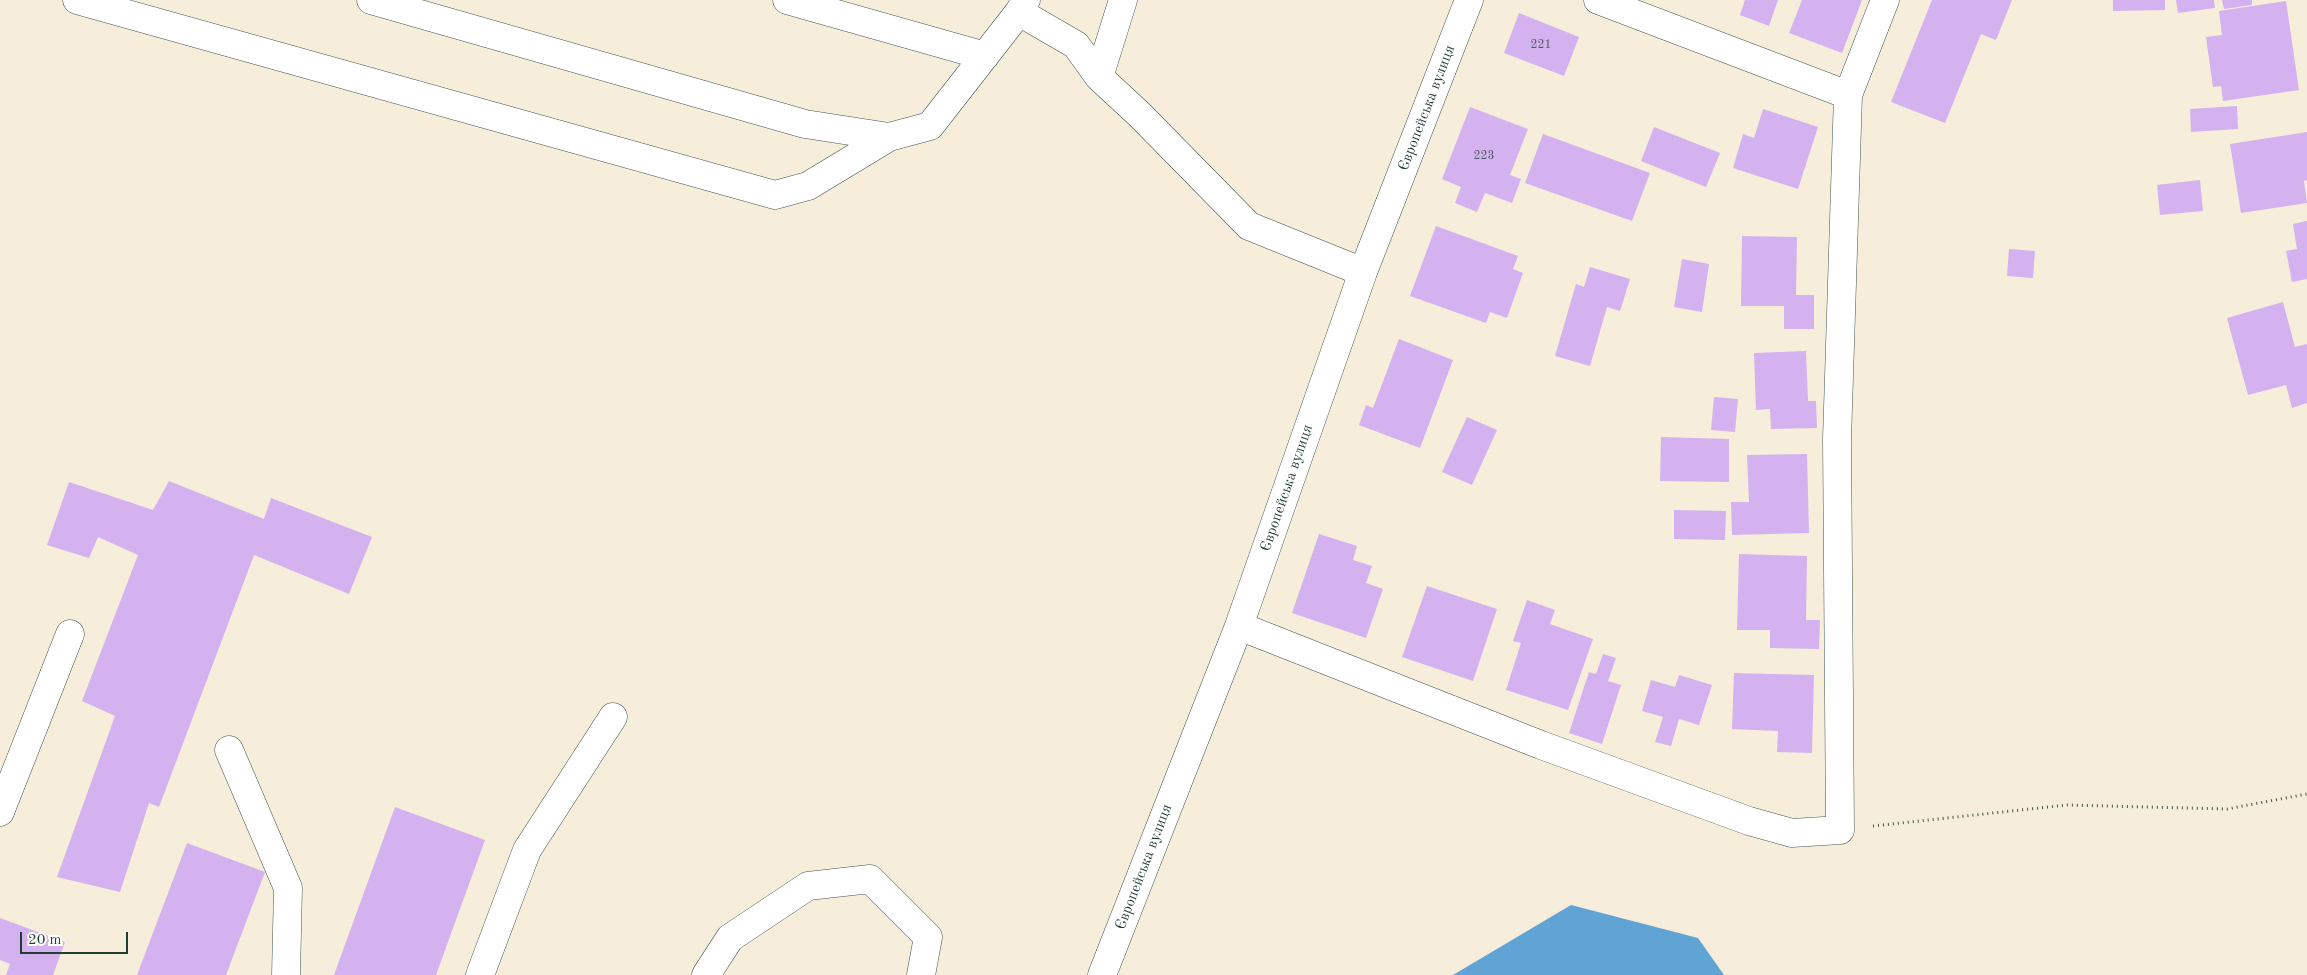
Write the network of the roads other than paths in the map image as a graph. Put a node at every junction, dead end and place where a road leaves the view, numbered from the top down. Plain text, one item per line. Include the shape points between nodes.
1 (77, 0) edge
2 (371, 0) edge
3 (787, 0) edge
4 (1123, 0) edge
5 (1468, 0) edge
6 (1598, 0) edge
7 (1884, 0) edge
8 (1022, 6) edge
9 (985, 56) junction
10 (1100, 77) junction
11 (1848, 95) junction
12 (889, 137) junction
13 (1363, 272) junction
14 (1239, 626) junction
15 (70, 634) dead end
16 (613, 718) dead end
17 (229, 750) dead end
18 (0, 812) edge
19 (286, 975) edge
20 (480, 975) edge
21 (706, 975) edge
22 (921, 975) edge
23 (1102, 975) edge

1 - 12 street via 775,195 808,186
2 - 12 street via 805,124
3 - 9 street
4 - 10 street
5 - 13 street, Європейська вулиця
6 - 11 street
7 - 11 street
8 - 9 street
8 - 10 street via 1076,45
9 - 12 street via 930,126
10 - 13 street via 1249,226
11 - 14 street via 1837,438 1840,830 1792,833 1749,821 1541,745
13 - 14 street, Європейська вулиця
14 - 23 street, Європейська вулиця
15 - 18 street
16 - 20 street via 527,850
17 - 19 street via 288,888
21 - 22 street via 730,938 808,886 870,879 928,938

